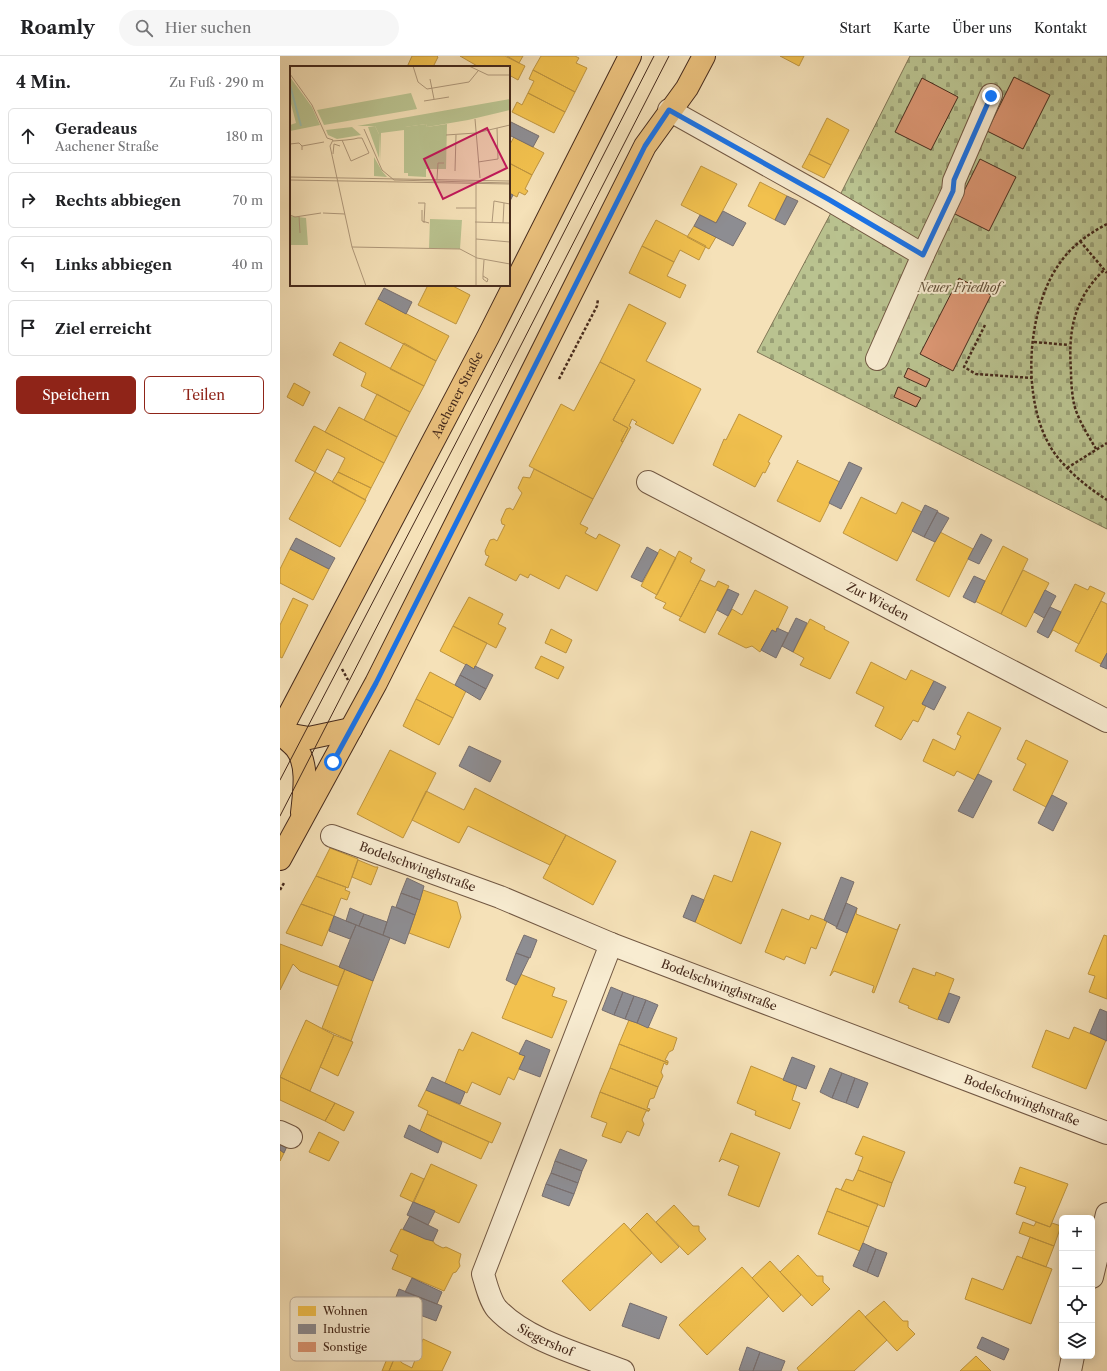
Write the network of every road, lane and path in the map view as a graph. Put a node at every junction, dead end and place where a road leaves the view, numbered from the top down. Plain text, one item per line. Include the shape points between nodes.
1 (630, 56) edge
2 (703, 57) edge
3 (991, 96) dead end
4 (669, 110) junction
5 (1107, 224) edge
6 (1080, 242) junction
7 (923, 255) junction
8 (1106, 271) edge
9 (985, 325) dead end
10 (1034, 342) junction
11 (1069, 346) junction
12 (877, 359) dead end
13 (1032, 378) junction
14 (1107, 443) edge
15 (1096, 449) junction
16 (1067, 468) junction
17 (648, 482) dead end
18 (1107, 500) edge
19 (340, 665) dead end
20 (349, 682) dead end
21 (1107, 721) edge
22 (351, 729) junction
23 (280, 733) edge
24 (301, 820) junction
25 (332, 836) dead end
26 (280, 859) edge
27 (611, 944) junction
28 (1107, 1133) edge
29 (1107, 1214) edge
30 (1095, 1265) edge
31 (1073, 1359) edge
32 (623, 1371) edge
33 (1070, 1371) edge

1 - 23 main road, Aachener Straße via 484,344
2 - 4 main road via 687,88
3 - 7 street via 954,180 953,191
4 - 7 street
4 - 22 main road via 645,146
5 - 6 path
6 - 8 path
6 - 10 path via 1062,260 1047,285 1037,315
7 - 12 street
8 - 11 path via 1092,282 1080,302
9 - 13 path via 964,367 976,374
10 - 11 path
10 - 13 path
11 - 15 path via 1074,405
13 - 16 path via 1042,426 1053,451
14 - 15 path
15 - 16 path
16 - 18 path via 1090,489
17 - 21 street, Zur Wieden
19 - 20 path
22 - 23 main road via 310,738
22 - 24 main road
23 - 24 main road via 296,748 301,757 304,792
24 - 26 main road
25 - 27 street, Bodelschwinghstraße via 500,898
27 - 28 street, Bodelschwinghstraße
27 - 32 street, Siegershof via 483,1274 496,1307 516,1326 538,1338
29 - 30 street
31 - 33 street

